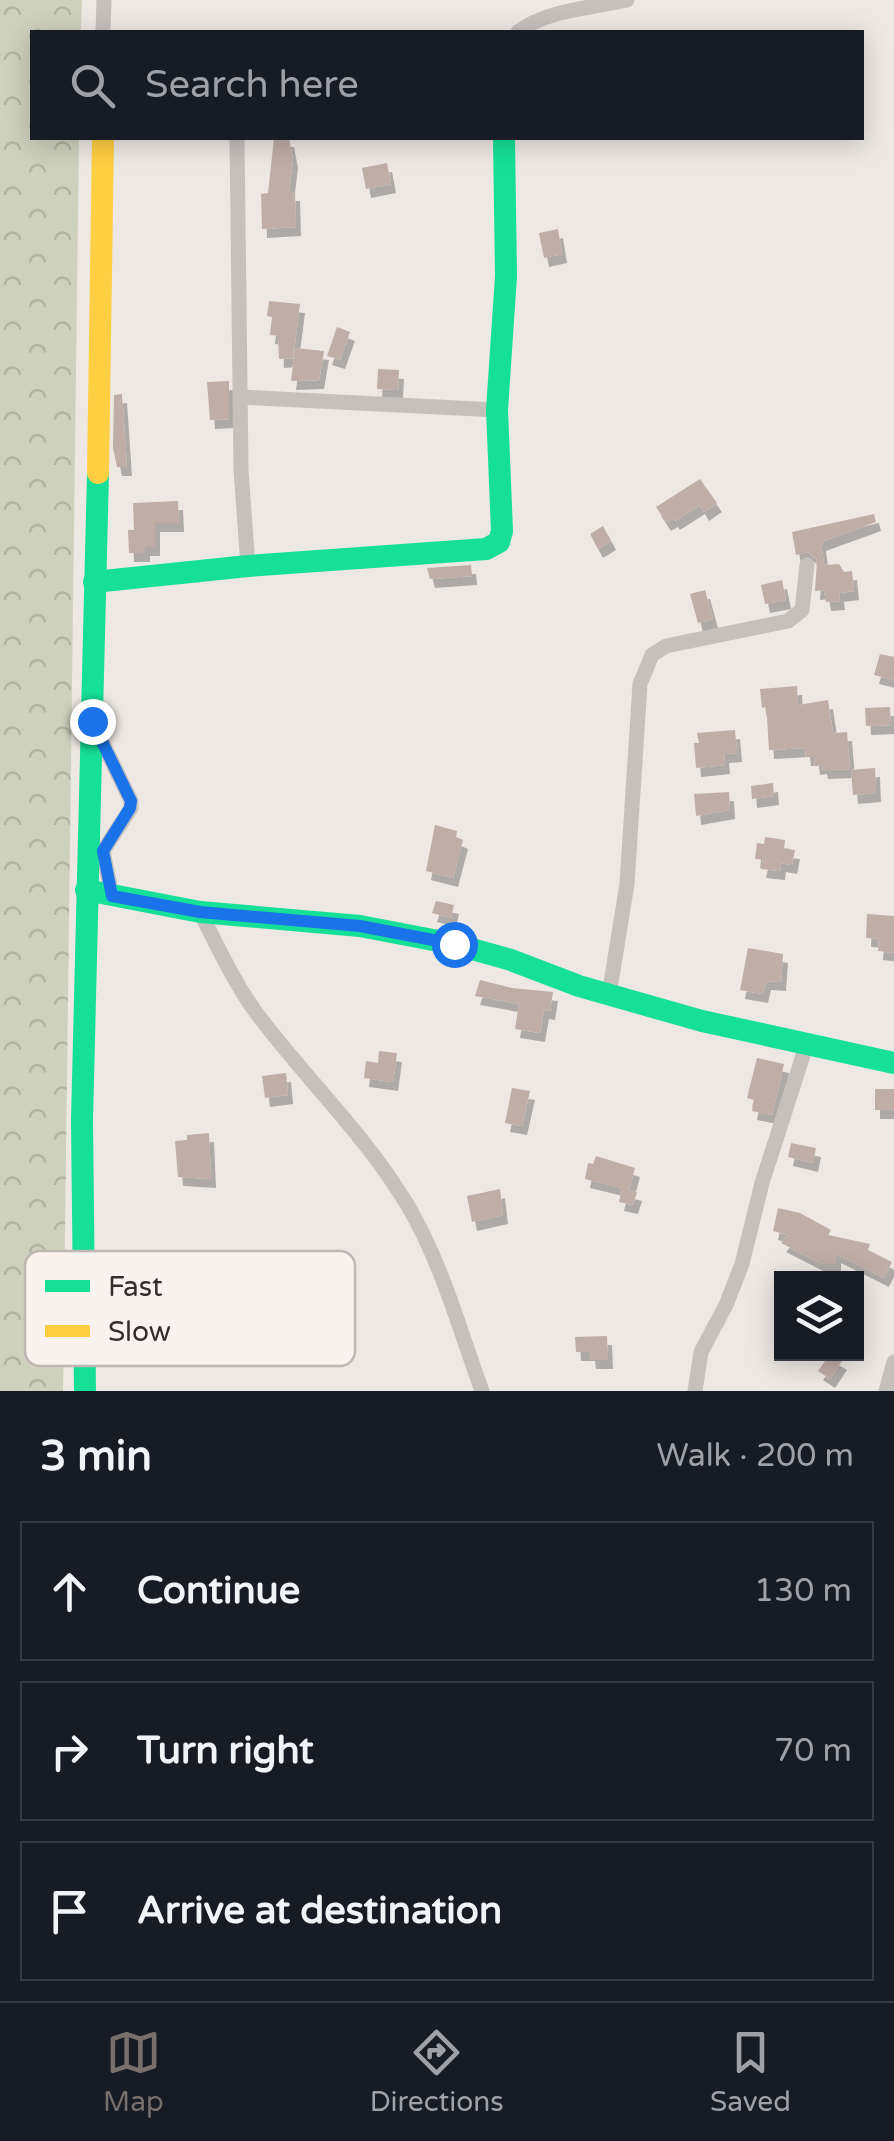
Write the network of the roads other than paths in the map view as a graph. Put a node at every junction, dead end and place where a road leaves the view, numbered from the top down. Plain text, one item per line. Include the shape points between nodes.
1 (104, 0) edge
2 (627, 0) edge
3 (103, 30) edge
4 (521, 30) edge
5 (103, 140) edge
6 (237, 140) edge
7 (504, 140) edge
8 (241, 398) junction
9 (496, 410) junction
10 (807, 564) dead end
11 (248, 566) junction
12 (94, 582) junction
13 (92, 721) junction
14 (86, 890) junction
15 (112, 896) junction
16 (200, 912) junction
17 (608, 995) junction
18 (806, 1043) junction
19 (894, 1064) edge
20 (83, 1251) edge
21 (894, 1362) edge
22 (85, 1366) edge
23 (85, 1391) edge
24 (482, 1391) edge
25 (695, 1391) edge
26 (886, 1391) edge

1 - 3 street
2 - 4 street
5 - 12 street
6 - 8 street
7 - 9 street via 506,276
8 - 9 street
8 - 11 street
9 - 11 street via 499,542 486,549
10 - 17 street via 802,610 788,621 666,646 652,656 640,684 626,884
11 - 12 street
12 - 13 street
13 - 14 street
13 - 15 street via 131,801 103,851
14 - 15 street
14 - 20 street
15 - 16 street
16 - 17 street via 401,933 511,960
16 - 24 street via 259,1016 406,1203 434,1252
17 - 18 street
18 - 19 street
18 - 25 street via 742,1264 701,1352
21 - 26 street
22 - 23 street

